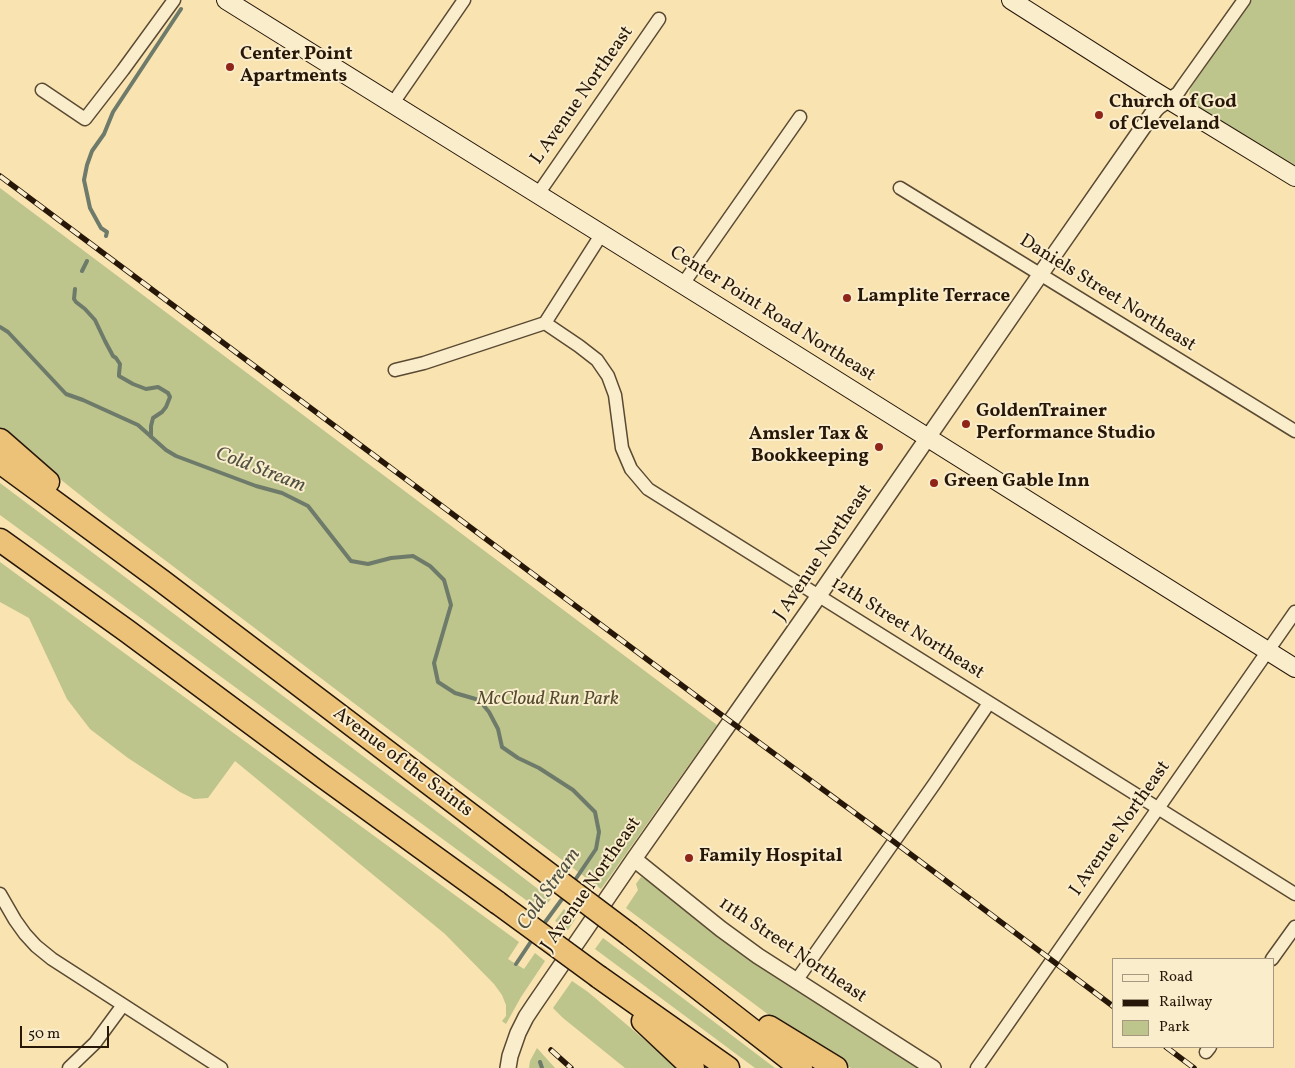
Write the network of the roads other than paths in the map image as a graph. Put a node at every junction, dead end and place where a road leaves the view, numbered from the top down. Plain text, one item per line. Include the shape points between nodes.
1 (174, 0) edge
2 (226, 0) edge
3 (464, 0) edge
4 (1011, 0) edge
5 (1244, 0) edge
6 (658, 19) dead end
7 (42, 90) dead end
8 (1168, 100) junction
9 (393, 104) junction
10 (800, 117) dead end
11 (1295, 177) edge
12 (900, 188) dead end
13 (538, 194) junction
14 (601, 235) junction
15 (1040, 275) junction
16 (683, 284) junction
17 (545, 323) junction
18 (395, 370) dead end
19 (1295, 431) edge
20 (927, 438) junction
21 (0, 440) edge
22 (0, 462) edge
23 (0, 540) edge
24 (162, 581) junction
25 (819, 596) junction
26 (1295, 612) edge
27 (1268, 651) junction
28 (1295, 668) edge
29 (990, 703) junction
30 (1158, 809) junction
31 (634, 859) junction
32 (0, 894) edge
33 (1295, 894) edge
34 (1295, 927) edge
35 (1273, 958) edge
36 (682, 975) junction
37 (601, 978) junction
38 (796, 980) junction
39 (122, 1005) junction
40 (69, 1068) edge
41 (221, 1068) edge
42 (508, 1068) edge
43 (693, 1068) edge
44 (728, 1068) edge
45 (801, 1068) edge
46 (836, 1068) edge
47 (933, 1068) edge
48 (977, 1068) edge

1 - 7 street via 85,119
2 - 9 main road, Center Point Road Northeast
3 - 9 street
4 - 8 main road
5 - 8 street, J Avenue Northeast via 1182,88
6 - 13 street, L Avenue Northeast
8 - 11 main road
8 - 15 street, J Avenue Northeast via 1155,110
9 - 13 main road, Center Point Road Northeast
10 - 16 street
12 - 15 street, Daniels Street Northeast
13 - 14 main road, Center Point Road Northeast
14 - 16 main road, Center Point Road Northeast
14 - 17 street
15 - 19 street, Daniels Street Northeast
15 - 20 street, J Avenue Northeast
16 - 20 main road, Center Point Road Northeast
17 - 18 street
17 - 25 street, 12th Street Northeast via 591,355 608,376 615,395 622,448 630,470 648,488
20 - 25 street, J Avenue Northeast
20 - 27 main road, Center Point Road Northeast
21 - 24 highway
22 - 24 highway, Avenue of the Saints
23 - 37 highway, bridge
24 - 36 highway, Avenue of the Saints, bridge
25 - 29 street, 12th Street Northeast
25 - 31 street, J Avenue Northeast
26 - 27 street, I Avenue Northeast
27 - 28 main road, Center Point Road Northeast
27 - 30 street, I Avenue Northeast
29 - 30 street, 12th Street Northeast
29 - 38 street
30 - 33 street, 12th Street Northeast
30 - 48 street, I Avenue Northeast
31 - 38 street, 11th Street Northeast via 721,929
31 - 42 street, J Avenue Northeast via 526,1017
32 - 39 street via 36,946
34 - 35 street
36 - 45 highway, Avenue of the Saints
36 - 46 highway
37 - 43 highway
37 - 44 highway
38 - 47 street, 11th Street Northeast
39 - 40 street via 95,1043
39 - 41 street

